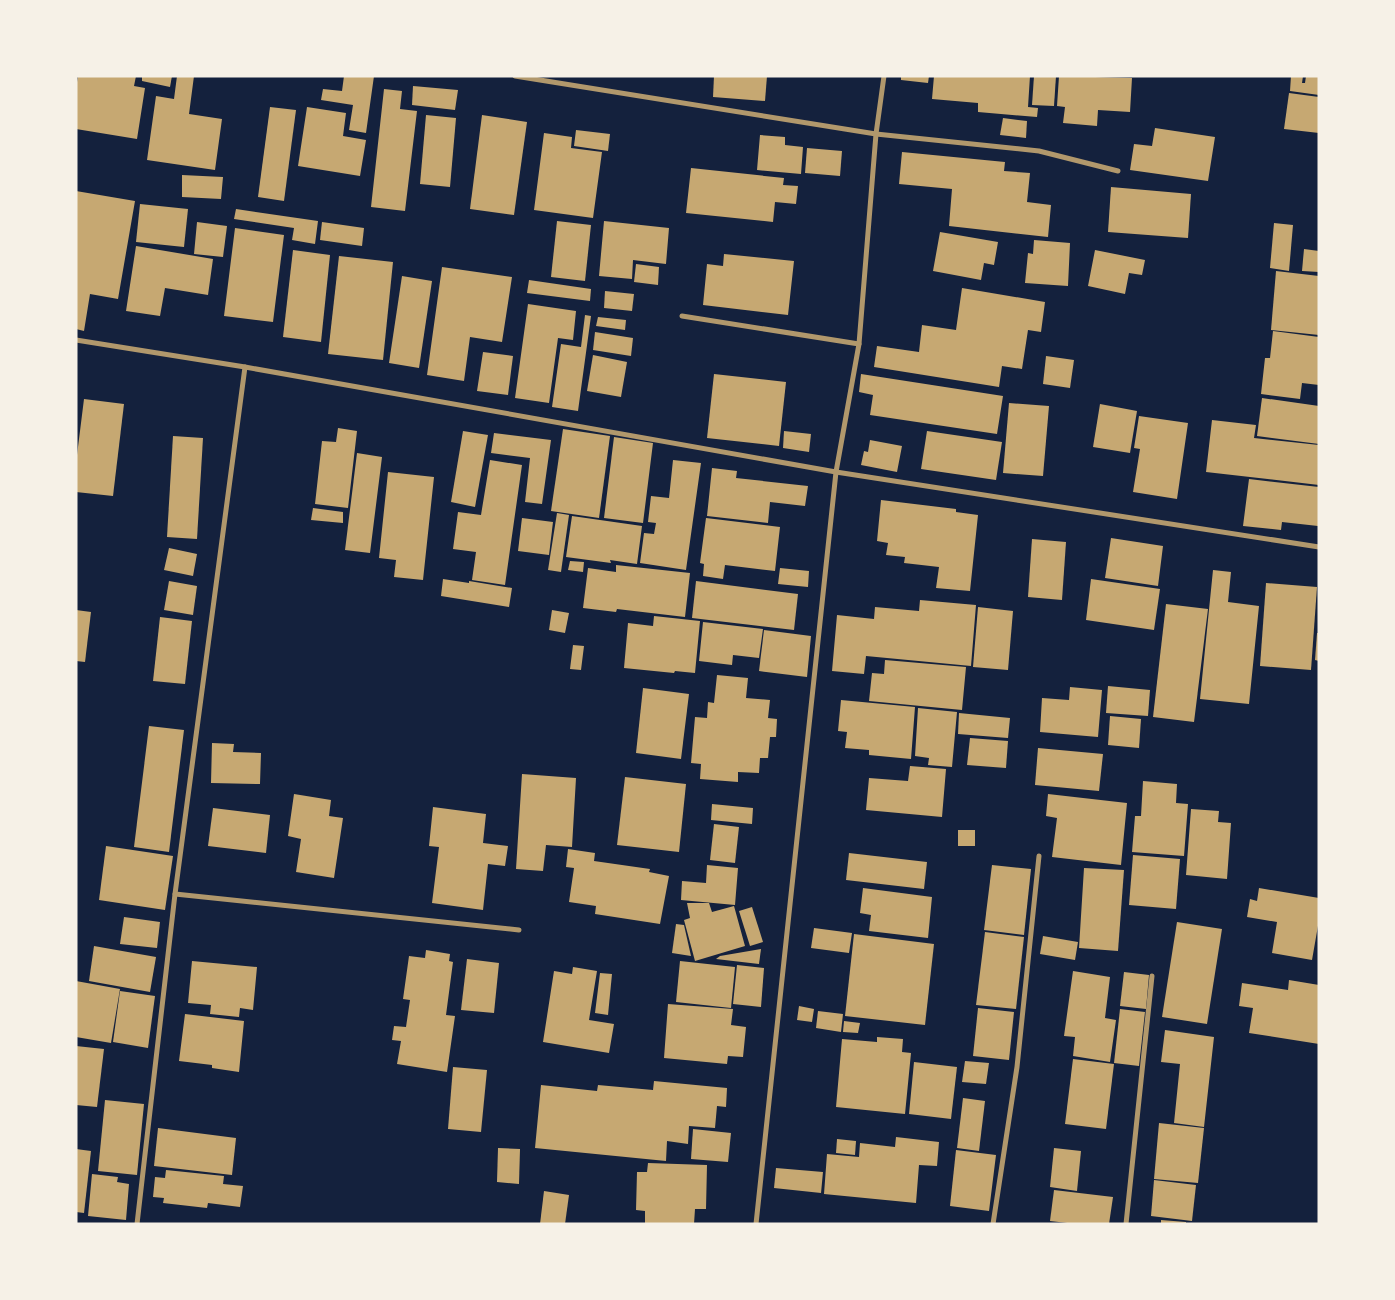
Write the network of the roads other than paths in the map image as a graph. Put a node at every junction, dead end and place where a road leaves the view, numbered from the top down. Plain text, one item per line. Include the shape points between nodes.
1 (515, 76) edge
2 (884, 76) edge
3 (876, 134) junction
4 (1118, 171) dead end
5 (682, 316) dead end
6 (76, 340) edge
7 (859, 344) junction
8 (245, 366) junction
9 (836, 472) junction
10 (1319, 547) edge
11 (1039, 856) dead end
12 (175, 894) junction
13 (518, 930) dead end
14 (1152, 976) dead end
15 (137, 1224) edge
16 (756, 1224) edge
17 (993, 1224) edge
18 (1126, 1224) edge

1 - 3 street
2 - 3 street
3 - 4 street via 1039,151
3 - 7 street
5 - 7 street
6 - 8 street
7 - 9 street
8 - 9 street
8 - 12 street
9 - 10 street
9 - 16 street
11 - 17 street via 1016,1067
12 - 13 street
12 - 15 street
14 - 18 street

